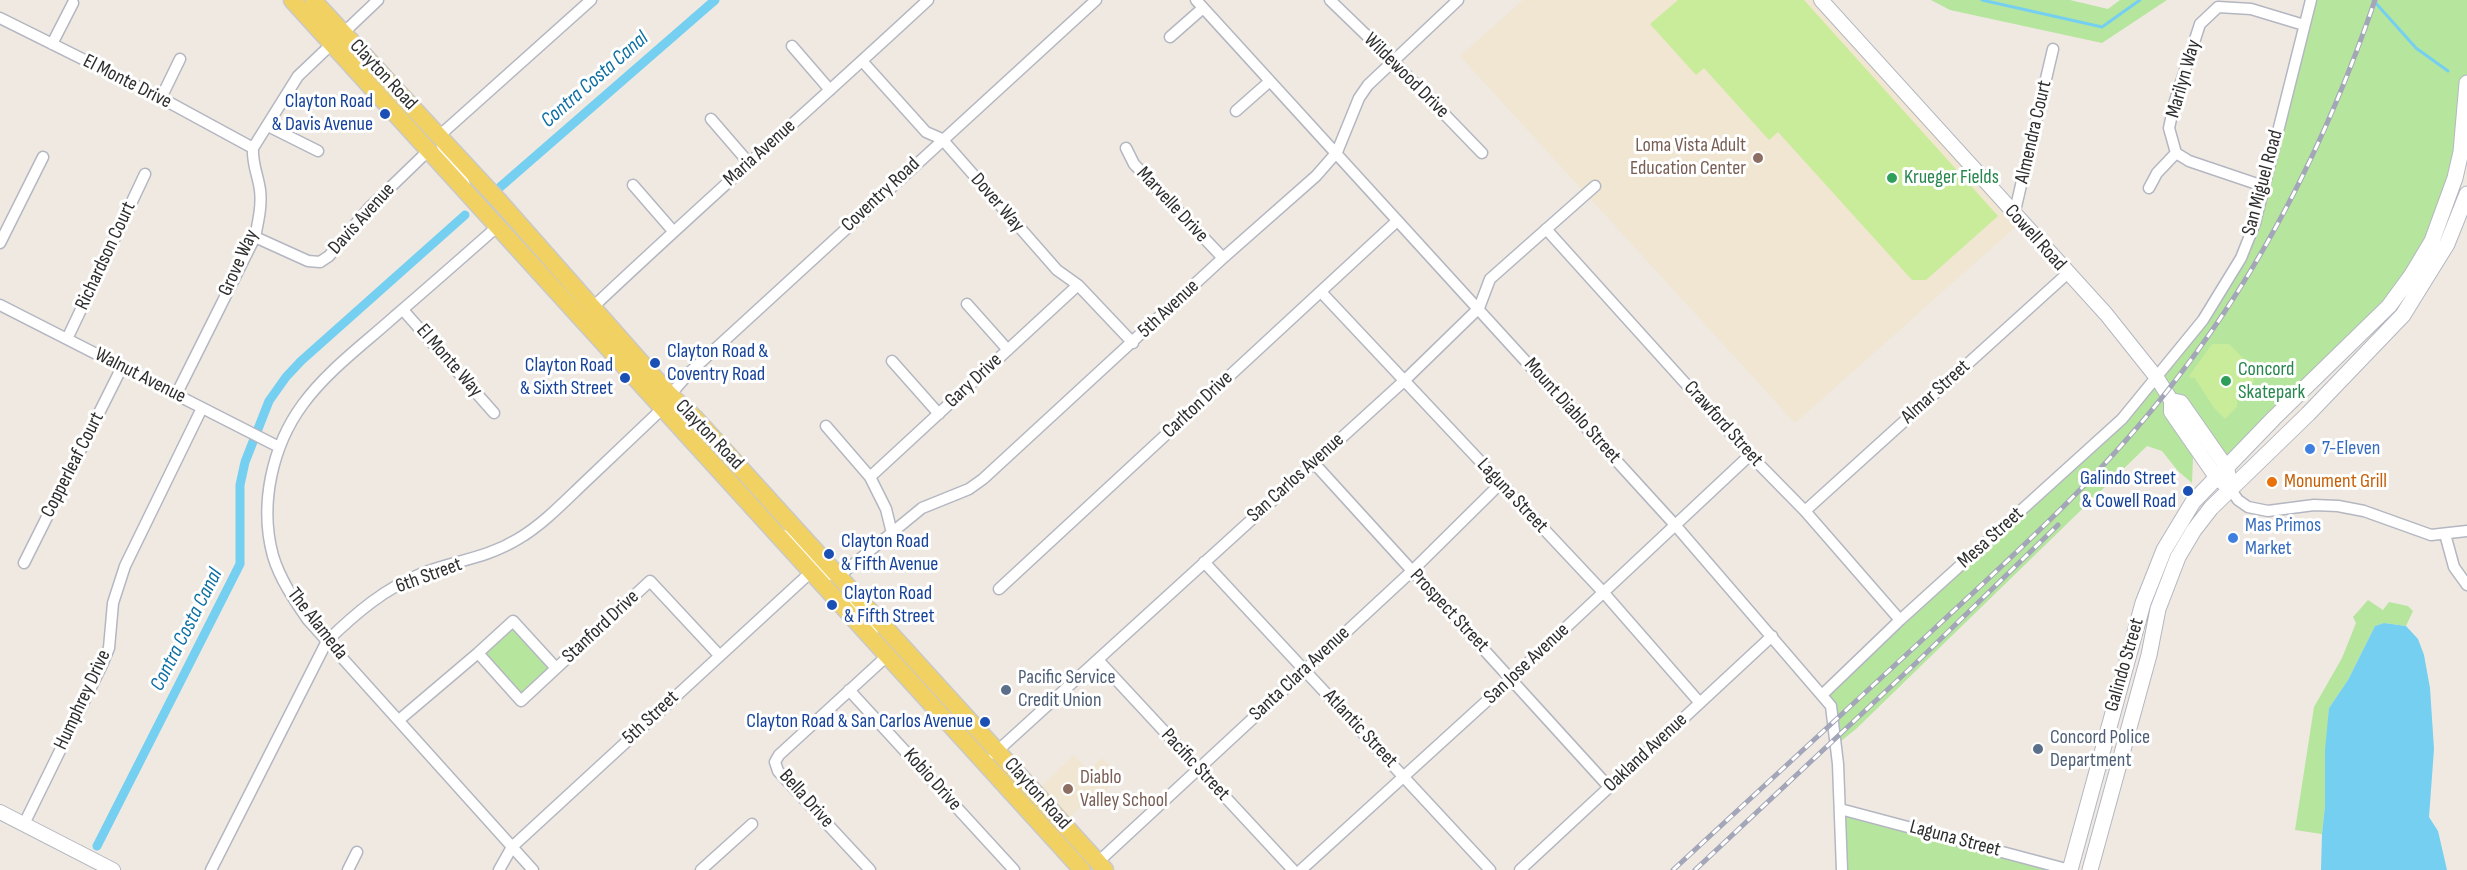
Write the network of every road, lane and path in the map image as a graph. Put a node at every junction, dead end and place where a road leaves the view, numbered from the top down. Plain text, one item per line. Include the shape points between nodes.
1 (292, 0) edge
2 (314, 0) edge
3 (378, 0) edge
4 (591, 0) edge
5 (1096, 0) edge
6 (1330, 0) edge
7 (1458, 0) edge
8 (1821, 0) edge
9 (2311, 0) edge
10 (922, 2) edge
11 (73, 3) dead end
12 (1200, 4) edge
13 (0, 18) edge
14 (2304, 25) junction
15 (343, 32) junction
16 (1170, 37) dead end
17 (52, 44) junction
18 (332, 46) junction
19 (792, 46) dead end
20 (2053, 49) dead end
21 (180, 59) dead end
22 (1392, 60) junction
23 (863, 62) junction
24 (1270, 81) junction
25 (2467, 83) edge
26 (830, 90) junction
27 (161, 98) junction
28 (381, 99) junction
29 (1236, 111) dead end
30 (711, 119) dead end
31 (268, 126) junction
32 (439, 136) junction
33 (942, 139) junction
34 (253, 148) junction
35 (1126, 148) dead end
36 (318, 151) dead end
37 (428, 151) junction
38 (1336, 152) junction
39 (1482, 153) dead end
40 (2176, 153) junction
41 (43, 157) dead end
42 (749, 163) junction
43 (145, 174) dead end
44 (633, 185) dead end
45 (1595, 186) dead end
46 (2263, 186) junction
47 (2149, 188) dead end
48 (467, 192) junction
49 (2467, 194) edge
50 (2014, 215) junction
51 (1397, 221) junction
52 (498, 226) junction
53 (1546, 229) junction
54 (673, 231) junction
55 (255, 237) junction
56 (0, 243) edge
57 (1223, 258) junction
58 (2068, 273) junction
59 (1078, 285) junction
60 (1321, 292) junction
61 (967, 304) dead end
62 (0, 305) edge
63 (593, 307) junction
64 (1479, 308) junction
65 (403, 310) junction
66 (67, 339) junction
67 (1133, 343) junction
68 (1008, 350) junction
69 (892, 361) dead end
70 (122, 367) junction
71 (2157, 378) junction
72 (1405, 380) junction
73 (176, 395) junction
74 (667, 401) junction
75 (202, 408) junction
76 (494, 412) dead end
77 (939, 414) junction
78 (826, 426) dead end
79 (279, 447) junction
80 (1750, 455) junction
81 (1312, 462) junction
82 (2222, 472) junction
83 (870, 477) junction
84 (1500, 484) junction
85 (2231, 490) junction
86 (1805, 511) junction
87 (1676, 526) junction
88 (774, 530) junction
89 (2467, 531) edge
90 (892, 533) junction
91 (2445, 534) junction
92 (1204, 562) junction
93 (24, 564) dead end
94 (1413, 570) junction
95 (811, 572) junction
96 (839, 576) junction
97 (2467, 585) edge
98 (999, 589) dead end
99 (1604, 592) junction
100 (1900, 620) junction
101 (1772, 636) junction
102 (327, 641) junction
103 (875, 642) junction
104 (478, 653) junction
105 (719, 655) junction
106 (887, 656) junction
107 (1098, 660) junction
108 (556, 668) junction
109 (1306, 670) junction
110 (2122, 676) junction
111 (1512, 678) junction
112 (849, 690) junction
113 (1822, 695) junction
114 (1700, 703) junction
115 (2133, 710) junction
116 (399, 720) junction
117 (998, 751) junction
118 (985, 762) junction
119 (1198, 768) junction
120 (1404, 776) junction
121 (1610, 787) junction
122 (2088, 798) junction
123 (1840, 809) junction
124 (0, 812) edge
125 (24, 824) junction
126 (752, 824) dead end
127 (512, 847) junction
128 (357, 852) dead end
129 (2093, 855) junction
130 (1101, 866) edge
131 (113, 870) edge
132 (211, 870) edge
133 (348, 870) edge
134 (499, 870) edge
135 (532, 870) edge
136 (701, 870) edge
137 (870, 870) edge
138 (1014, 870) edge
139 (1082, 870) edge
140 (1293, 870) edge
141 (1301, 870) edge
142 (1490, 870) edge
143 (1520, 870) edge
144 (1842, 870) edge
145 (2070, 870) edge
146 (2090, 870) edge

1 - 18 main road, Clayton Road
2 - 15 main road, Clayton Road
3 - 15 street
4 - 32 street
5 - 33 street, Coventry Road
6 - 22 street, Wildewood Drive
7 - 22 street, 5th Avenue
8 - 50 street, Cowell Road
9 - 14 street, San Miguel Road
10 - 23 street, Maria Avenue
11 - 17 street
12 - 16 street
12 - 24 street, Mount Diablo Street
13 - 17 street, El Monte Drive
14 - 40 street, Marilyn Way via 2251,9 2218,6 2200,24 2175,101 2169,128
14 - 46 street, San Miguel Road
15 - 18 street
15 - 32 main road, Clayton Road
17 - 27 street, El Monte Drive
18 - 28 main road, Clayton Road
18 - 31 street via 298,76
19 - 26 street
20 - 50 street, Almendra Court
21 - 27 street
22 - 38 street, 5th Avenue via 1359,98
22 - 39 street, Wildewood Drive
23 - 26 street, Maria Avenue
23 - 33 street, Dover Way via 926,132
24 - 29 street
24 - 38 street, Mount Diablo Street
25 - 82 main road, Galindo Street via 2456,178 2432,241 2411,276 2389,306
26 - 42 street, Maria Avenue
27 - 34 street, El Monte Drive
28 - 32 street via 403,108 429,137
28 - 37 main road, Clayton Road
30 - 42 street
31 - 34 street
31 - 36 street
32 - 48 street via 442,152 460,173
32 - 63 main road, Clayton Road
33 - 59 street, Dover Way via 1057,270
33 - 74 street, Coventry Road via 690,372
34 - 55 street, Grove Way via 252,160 260,189
35 - 57 street, Marvelle Drive via 1134,164
37 - 48 main road, Clayton Road
37 - 55 street, Davis Avenue via 320,262 308,261
38 - 51 street, Mount Diablo Street
38 - 57 street, 5th Avenue via 1316,176
40 - 46 street
40 - 47 street
41 - 56 street
42 - 54 street, Maria Avenue
43 - 66 street, Richardson Court
44 - 54 street
45 - 53 street, San Carlos Avenue
46 - 71 street, San Miguel Road via 2255,223 2241,258 2203,320
48 - 52 main road, Clayton Road
49 - 85 main road, Galindo Street via 2447,244 2403,315
50 - 58 street, Cowell Road
51 - 60 street, Carlton Drive
51 - 64 street, Mount Diablo Street
52 - 65 street, The Alameda
52 - 74 main road, Clayton Road
53 - 64 street, San Carlos Avenue via 1490,279
53 - 80 street, Crawford Street
54 - 63 street, Maria Avenue
55 - 73 street, Grove Way
57 - 67 street, 5th Avenue
58 - 71 street, Cowell Road
58 - 86 street, Almar Street
59 - 67 street, Dover Way
59 - 68 street, Gary Drive
60 - 72 street, Laguna Street
60 - 98 street, Carlton Drive
61 - 68 street
62 - 66 street, Walnut Avenue
63 - 74 main road, Clayton Road
64 - 72 street, San Carlos Avenue
64 - 87 street, Mount Diablo Street
65 - 76 street, El Monte Way
65 - 79 street, The Alameda via 317,387 290,423
66 - 70 street, Walnut Avenue
67 - 90 street, 5th Avenue via 983,479 969,489 922,508
68 - 77 street, Gary Drive
69 - 77 street
70 - 73 street, Walnut Avenue
70 - 93 street, Copperleaf Court
71 - 82 street, Cowell Road via 2171,400 2171,412
71 - 100 street, Mesa Street via 2122,419
72 - 81 street, San Carlos Avenue
72 - 84 street, Laguna Street
73 - 75 street, Walnut Avenue
74 - 88 main road, Clayton Road
74 - 96 main road, Clayton Road via 694,417
74 - 102 street, 6th Street via 555,511 520,538 478,558 396,585 373,599
75 - 79 street, Walnut Avenue
75 - 125 street, Humphrey Drive via 125,566 113,603 109,648 102,665
77 - 83 street, Gary Drive
78 - 83 street
79 - 102 street, The Alameda via 268,507 274,558 292,597
80 - 86 street, Crawford Street
80 - 87 street, San Jose Avenue
81 - 92 street, San Carlos Avenue
81 - 94 street, Prospect Street
82 - 85 street, Cowell Road
82 - 110 main road, Galindo Street via 2193,502 2164,550 2143,603
83 - 90 street via 886,509
84 - 94 street, Santa Clara Avenue
84 - 99 street, Laguna Street
85 - 91 street via 2248,507 2268,511 2338,506 2374,514 2416,532
85 - 115 main road, Galindo Street via 2194,530 2168,578
86 - 100 street, Crawford Street
87 - 99 street, San Jose Avenue
87 - 101 street, Mount Diablo Street
88 - 95 main road, Clayton Road
88 - 96 street via 794,539 824,574
89 - 91 street
90 - 96 street, 5th Avenue
91 - 97 street via 2454,567
92 - 107 street, San Carlos Avenue
92 - 109 street, Atlantic Street
94 - 109 street, Santa Clara Avenue
94 - 111 street, Prospect Street
95 - 103 main road, Clayton Road
95 - 105 street, 5th Street
96 - 103 street via 842,592 871,625
96 - 117 main road, Clayton Road
99 - 111 street, San Jose Avenue
99 - 114 street, Laguna Street
100 - 113 street, Mesa Street
101 - 113 street, Mount Diablo Street
101 - 114 street, Oakland Avenue
102 - 116 street, The Alameda
102 - 132 street, 6th Street
103 - 106 main road, Clayton Road
104 - 108 street, Stanford Drive via 513,621
104 - 108 street, Stanford Drive via 521,701
104 - 116 street, Stanford Drive
105 - 108 street, Stanford Drive via 650,581
105 - 127 street, 5th Street
106 - 112 street, Bella Drive
106 - 118 main road, Clayton Road
107 - 117 street, San Carlos Avenue
107 - 119 street, Pacific Street
109 - 119 street, Santa Clara Avenue
109 - 120 street, Atlantic Street
110 - 115 main road via 2124,702
110 - 122 main road, Galindo Street
111 - 120 street, San Jose Avenue
111 - 121 street, Prospect Street
112 - 137 street, Bella Drive via 775,762 778,771
112 - 138 street, Kobio Drive
113 - 123 street, Mount Diablo Street via 1831,705
114 - 121 street, Oakland Avenue
115 - 129 main road, Galindo Street
116 - 127 street, The Alameda
117 - 118 street, San Carlos Avenue
117 - 130 main road, Clayton Road
118 - 139 main road, Clayton Road
119 - 130 street, Santa Clara Avenue
119 - 140 street, Pacific Street
120 - 141 street, San Jose Avenue
120 - 142 street, Atlantic Street
121 - 143 street, Oakland Avenue
122 - 129 main road via 2100,808
122 - 145 main road, Galindo Street
123 - 144 street, Mount Diablo Street
123 - 145 street, Laguna Street
124 - 125 street
125 - 131 street
126 - 136 street
127 - 134 street, 5th Street
127 - 135 street, The Alameda
128 - 133 street
129 - 146 main road, Galindo Street

